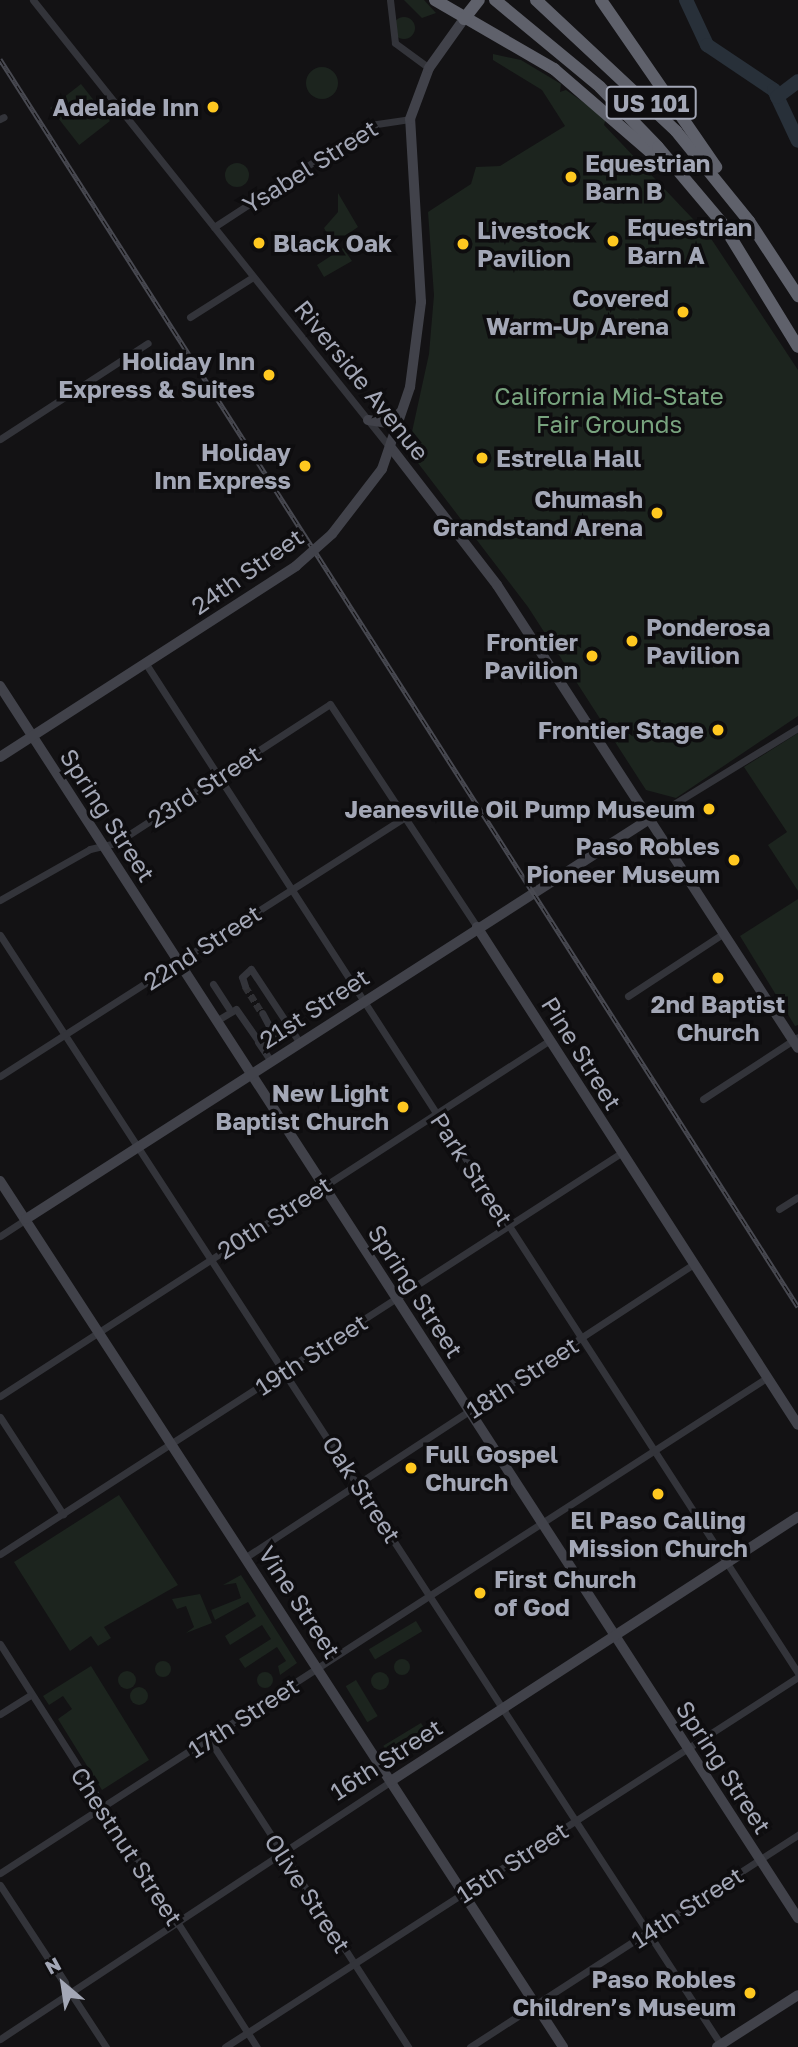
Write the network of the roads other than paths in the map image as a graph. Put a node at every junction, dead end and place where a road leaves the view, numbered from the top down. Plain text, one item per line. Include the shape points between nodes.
1 (33, 0) edge
2 (390, 0) edge
3 (435, 0) edge
4 (479, 0) edge
5 (495, 0) edge
6 (537, 0) edge
7 (601, 0) edge
8 (464, 19) junction
9 (429, 68) junction
10 (410, 119) junction
11 (749, 221) junction
12 (722, 223) junction
13 (214, 227) junction
14 (253, 277) junction
15 (798, 296) edge
16 (190, 317) dead end
17 (148, 343) dead end
18 (798, 347) edge
19 (404, 409) junction
20 (368, 420) junction
21 (0, 439) edge
22 (392, 449) junction
23 (146, 664) junction
24 (0, 686) edge
25 (330, 704) joint
26 (798, 728) edge
27 (33, 737) junction
28 (0, 757) edge
29 (217, 776) junction
30 (403, 818) junction
31 (651, 818) junction
32 (103, 847) junction
33 (291, 889) junction
34 (0, 900) edge
35 (477, 927) junction
36 (724, 933) junction
37 (0, 935) edge
38 (178, 962) junction
39 (213, 984) dead end
40 (245, 986) dead end
41 (628, 996) dead end
42 (364, 1001) junction
43 (231, 1012) junction
44 (262, 1013) tunnel mouth
45 (216, 1021) junction
46 (65, 1034) junction
47 (550, 1040) junction
48 (258, 1041) junction
49 (300, 1042) junction
50 (796, 1042) edge
51 (271, 1061) junction
52 (250, 1074) junction
53 (0, 1076) edge
54 (703, 1099) dead end
55 (435, 1113) junction
56 (138, 1147) junction
57 (621, 1153) junction
58 (0, 1181) edge
59 (323, 1185) junction
60 (798, 1197) edge
61 (779, 1209) dead end
62 (26, 1219) junction
63 (509, 1226) junction
64 (0, 1236) edge
65 (211, 1258) junction
66 (692, 1265) junction
67 (397, 1299) junction
68 (100, 1331) junction
69 (582, 1338) junction
70 (286, 1370) junction
71 (768, 1377) junction
72 (0, 1396) edge
73 (468, 1411) junction
74 (0, 1417) edge
75 (798, 1425) edge
76 (172, 1443) junction
77 (655, 1450) junction
78 (358, 1483) junction
79 (63, 1514) junction
80 (798, 1517) edge
81 (542, 1522) junction
82 (0, 1554) edge
83 (246, 1557) junction
84 (727, 1562) junction
85 (430, 1596) junction
86 (614, 1635) junction
87 (0, 1644) edge
88 (318, 1668) junction
89 (798, 1675) edge
90 (29, 1696) junction
91 (503, 1708) junction
92 (0, 1714) edge
93 (209, 1739) junction
94 (687, 1748) junction
95 (391, 1781) junction
96 (102, 1807) junction
97 (576, 1821) junction
98 (798, 1835) edge
99 (282, 1852) junction
100 (760, 1860) junction
101 (0, 1873) edge
102 (0, 1885) edge
103 (464, 1893) junction
104 (798, 1918) edge
105 (175, 1921) junction
106 (647, 1932) junction
107 (354, 1964) junction
108 (72, 1992) junction
109 (798, 1995) edge
110 (536, 2004) junction
111 (248, 2033) junction
112 (0, 2039) edge
113 (719, 2046) edge
114 (106, 2047) edge
115 (225, 2047) edge
116 (257, 2047) edge
117 (408, 2047) edge
118 (470, 2047) edge
119 (563, 2047) edge

1 - 13 street, Riverside Avenue
2 - 9 street via 395,43
3 - 8 highway
4 - 8 highway
5 - 12 highway, US 101 via 600,87
6 - 11 highway, US 101 via 640,92
7 - 11 highway
8 - 9 main road, 24th Street
8 - 12 highway via 596,101
9 - 10 main road, 24th Street
10 - 13 street, Ysabel Street via 370,125
10 - 19 main road, 24th Street via 421,302
11 - 15 highway, US 101
12 - 18 highway, US 101
13 - 14 street, Riverside Avenue
14 - 16 street
14 - 20 street, Riverside Avenue
17 - 21 street
19 - 20 main road via 388,423
19 - 22 main road, 24th Street
20 - 22 street, Riverside Avenue
22 - 23 main road, 24th Street, bridge via 332,534 296,566
22 - 31 main road, Riverside Avenue via 497,585
23 - 27 main road, 24th Street
23 - 29 street, Park Street
24 - 27 main road, Spring Street
25 - 29 street, 23rd Street
25 - 30 street, Pine Street
26 - 31 street
27 - 28 main road, 24th Street
27 - 32 main road, Spring Street
29 - 32 street, 23rd Street
29 - 33 street, Park Street
30 - 33 street, 22nd Street
30 - 35 street, Pine Street
31 - 35 main road, 21st Street
31 - 36 main road, Riverside Avenue
32 - 34 street, 23rd Street
32 - 38 main road, Spring Street
33 - 38 street, 22nd Street
33 - 42 street, Park Street
35 - 42 main road, 21st Street
35 - 47 main road, Pine Street
36 - 41 street
36 - 50 main road, Riverside Avenue
37 - 46 street, Oak Street
38 - 45 main road, Spring Street
38 - 46 street, 22nd Street
39 - 43 street
40 - 49 street via 244,973 251,969
42 - 49 main road, 21st Street
42 - 55 street, Park Street
43 - 45 street
43 - 48 street via 238,1011
44 - 48 street via 275,1037 270,1043
45 - 52 main road, Spring Street
46 - 53 street, 22nd Street
46 - 56 street, Oak Street
47 - 55 street, 20th Street
47 - 57 main road, Pine Street
48 - 51 street
49 - 51 main road, 21st Street
50 - 54 street
51 - 52 main road, 21st Street
52 - 56 main road, 21st Street
52 - 59 main road, Spring Street
55 - 59 street, 20th Street
55 - 63 street, Park Street
56 - 62 main road, 21st Street
56 - 65 street, Oak Street
57 - 63 street, 19th Street
57 - 66 main road, Pine Street
58 - 62 main road, Vine Street
59 - 65 street, 20th Street
59 - 67 main road, Spring Street
60 - 61 street
62 - 64 street, 21st Street
62 - 68 main road, Vine Street
63 - 67 street, 19th Street
63 - 69 street, Park Street
65 - 68 street, 20th Street
65 - 70 street, Oak Street
66 - 69 street, 18th Street
66 - 71 main road, Pine Street
67 - 70 street, 19th Street
67 - 73 main road, Spring Street
68 - 72 street, 20th Street
68 - 76 main road, Vine Street
69 - 73 street, 18th Street
69 - 77 street, Park Street
70 - 76 street, 19th Street
70 - 78 street, Oak Street
71 - 75 main road, Pine Street
71 - 77 street, 17th Street
73 - 78 street, 18th Street
73 - 81 main road, Spring Street
74 - 79 street
76 - 79 street, 19th Street
76 - 83 main road, Vine Street
77 - 81 street, 17th Street
77 - 84 street, Park Street
78 - 83 street, 18th Street
78 - 85 street, Oak Street
79 - 82 street, 19th Street
80 - 84 main road, 16th Street
81 - 85 street, 17th Street
81 - 86 main road, Spring Street
83 - 88 main road, Vine Street
84 - 86 main road, 16th Street
84 - 89 street, Park Street
85 - 88 street, 17th Street
85 - 91 street, Oak Street
86 - 91 main road, 16th Street
86 - 94 main road, Spring Street
87 - 90 street, Chestnut Street
88 - 93 street, 17th Street
88 - 95 main road, Vine Street
89 - 94 street, 15th Street
90 - 92 street
90 - 96 street, Chestnut Street
91 - 95 main road, 16th Street
91 - 97 street, Oak Street
93 - 96 street, 17th Street
93 - 99 street, Olive Street
94 - 97 street, 15th Street
94 - 100 main road, Spring Street
95 - 99 street, 16th Street
95 - 103 main road, Vine Street
96 - 101 street, 17th Street
96 - 105 street, Chestnut Street
97 - 103 street, 15th Street
97 - 106 street, Oak Street
98 - 100 street, 14th Street
99 - 105 street, 16th Street
99 - 107 street, Olive Street
100 - 104 main road, Spring Street
100 - 106 street, 14th Street
102 - 108 street
103 - 107 street, 15th Street
103 - 110 main road, Vine Street
105 - 108 street, 16th Street
105 - 111 street, Chestnut Street
106 - 110 street, 14th Street
106 - 113 street, Oak Street
107 - 111 street, 15th Street
107 - 117 street, Olive Street
108 - 112 street, 16th Street
108 - 114 street
109 - 113 main road
110 - 118 street, 14th Street
110 - 119 main road, Vine Street
111 - 115 street, 15th Street
111 - 116 street, Chestnut Street

